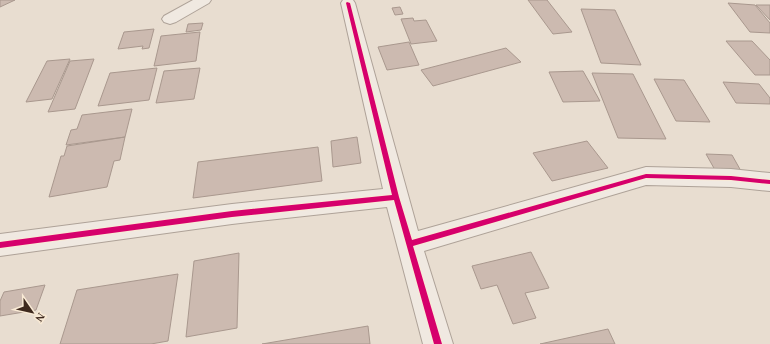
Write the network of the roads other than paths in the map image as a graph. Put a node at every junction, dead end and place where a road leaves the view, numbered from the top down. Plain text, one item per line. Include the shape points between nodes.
1 (204, 0) edge
2 (348, 3) dead end
3 (170, 18) dead end
4 (770, 182) edge
5 (396, 197) junction
6 (410, 244) junction
7 (0, 245) edge
8 (438, 344) edge

1 - 3 street
2 - 5 street
4 - 6 street via 731,178 646,176
5 - 6 street
5 - 7 street via 232,214
6 - 8 street

